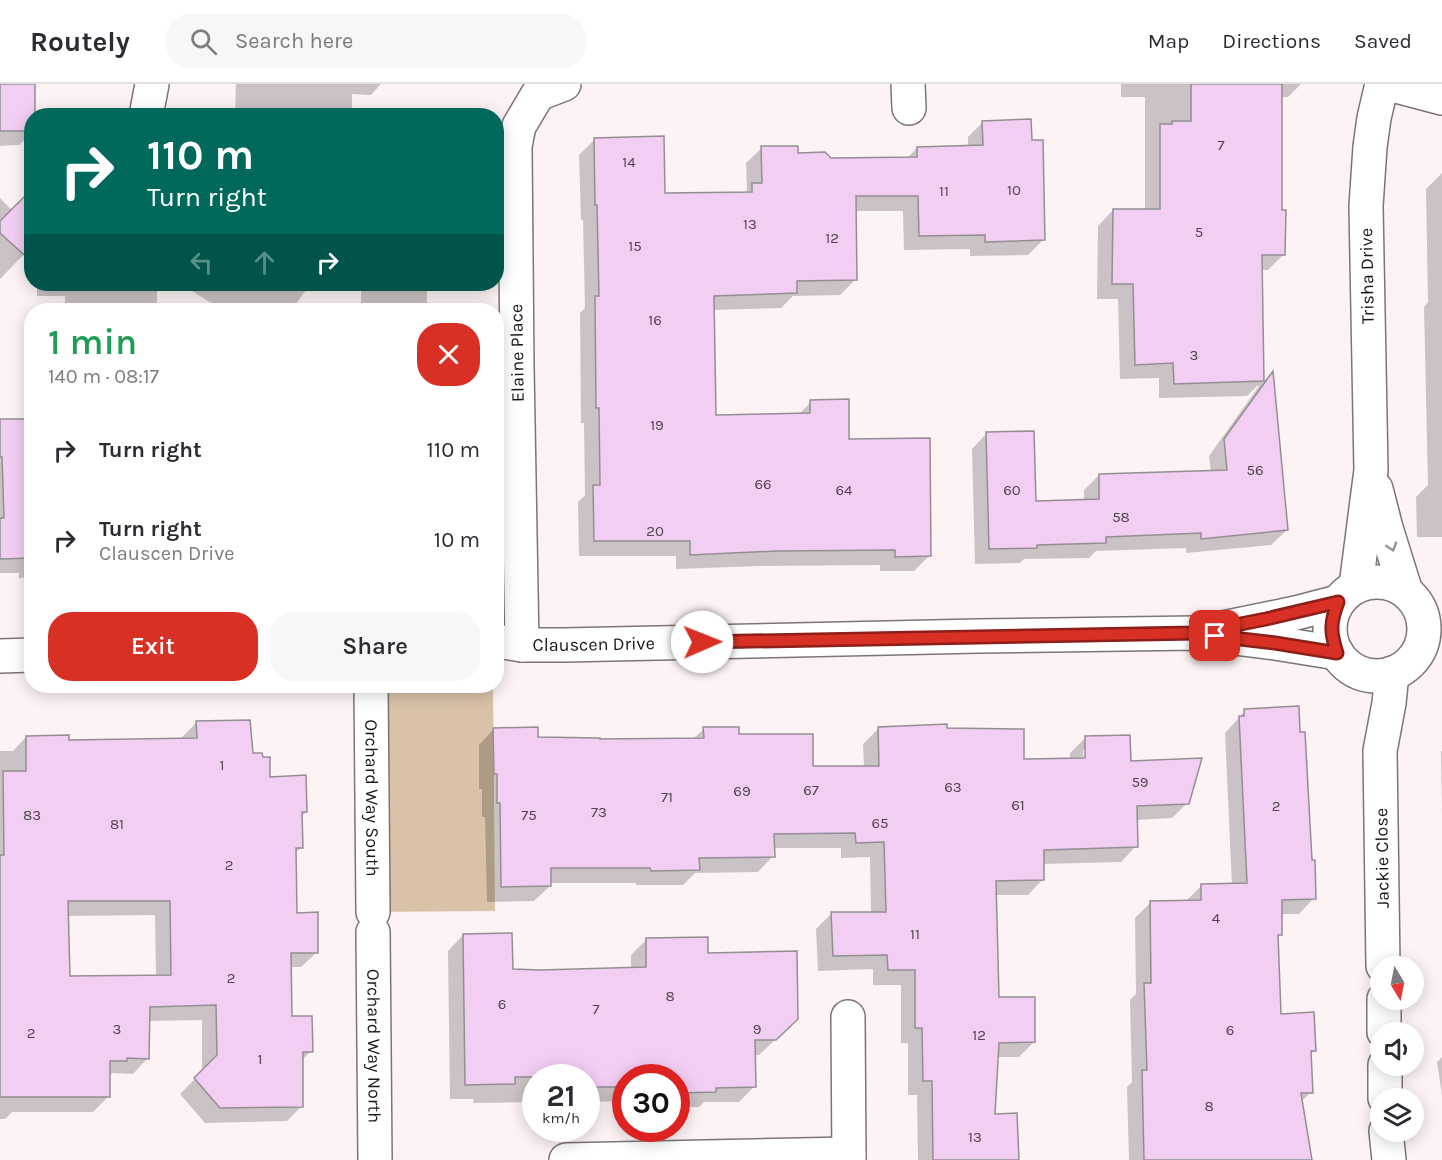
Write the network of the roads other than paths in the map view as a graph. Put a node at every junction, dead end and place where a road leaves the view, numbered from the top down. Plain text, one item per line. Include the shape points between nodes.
1 (152, 84) edge
2 (564, 84) edge
3 (1382, 84) edge
4 (1389, 84) edge
5 (1442, 98) edge
6 (148, 108) edge
7 (1371, 470) junction
8 (1347, 594) junction
9 (1421, 600) edge
10 (1195, 633) junction
11 (509, 643) edge
12 (24, 655) edge
13 (0, 656) edge
14 (1417, 659) edge
15 (1348, 662) junction
16 (371, 693) edge
17 (1380, 751) junction
18 (373, 922) joint
19 (1383, 956) edge
20 (848, 1017) dead end
21 (1387, 1142) edge
22 (849, 1157) edge
23 (375, 1160) edge
24 (566, 1160) edge
25 (579, 1160) edge
26 (1389, 1160) edge

1 - 6 street
2 - 11 street, Elaine Place via 538,94 519,126 515,146 517,367
3 - 7 street, Trisha Drive via 1370,147 1366,206
4 - 5 street
7 - 8 street, Trisha Drive
7 -> 9 street, Trisha Drive via 1386,528
8 - 9 street via 1370,582 1383,582
8 - 10 street, Clauscen Drive via 1276,617
8 - 15 street via 1331,620 1331,636
9 - 14 street via 1424,625
10 - 11 street, Clauscen Drive
10 - 15 street, Clauscen Drive via 1275,643
12 - 13 street
14 - 15 street via 1381,675 1370,675
14 - 17 street via 1389,703
15 - 17 street
16 - 18 street, Orchard Way South
17 - 19 street, Jackie Close
18 - 23 street, Orchard Way North
20 - 22 street
21 - 26 street
22 - 25 street
24 - 25 street

